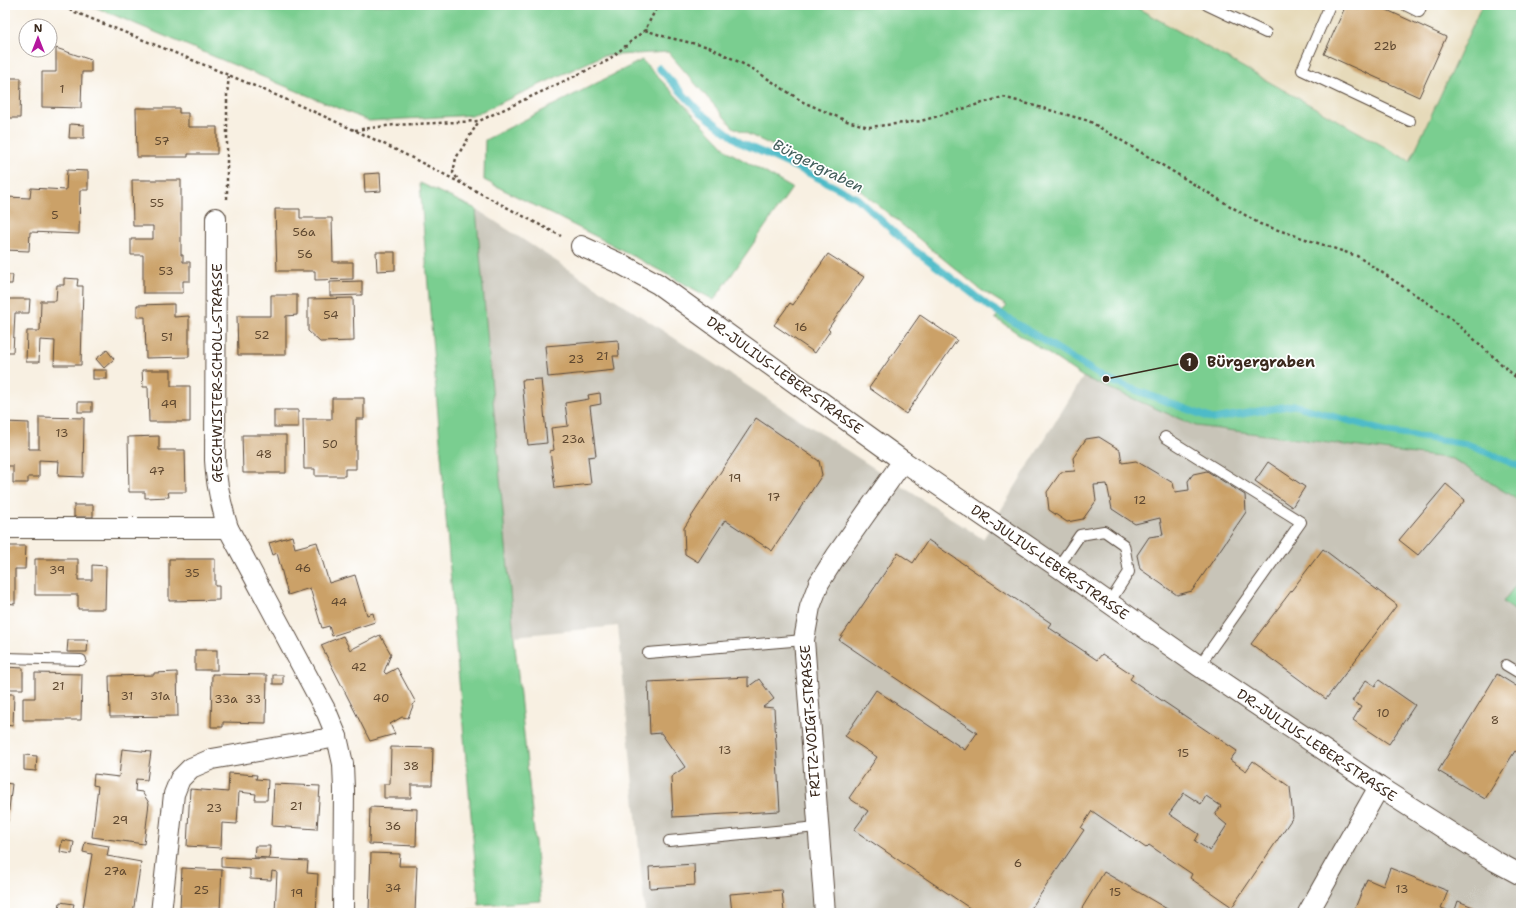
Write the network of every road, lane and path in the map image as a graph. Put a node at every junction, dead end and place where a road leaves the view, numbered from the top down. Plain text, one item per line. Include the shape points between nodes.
1 (58, 5) edge
2 (658, 5) edge
3 (1207, 5) edge
4 (1330, 5) edge
5 (1405, 5) edge
6 (1422, 5) edge
7 (645, 30) junction
8 (1266, 33) dead end
9 (229, 75) junction
10 (479, 121) junction
11 (1410, 121) dead end
12 (354, 130) junction
13 (461, 183) junction
14 (216, 218) joint
15 (581, 246) joint
16 (1521, 382) edge
17 (1165, 437) dead end
18 (903, 461) junction
19 (5, 528) edge
20 (228, 528) junction
21 (1058, 567) junction
22 (1109, 603) junction
23 (804, 640) junction
24 (648, 653) dead end
25 (5, 658) edge
26 (81, 660) dead end
27 (1506, 665) dead end
28 (1199, 666) junction
29 (1521, 674) edge
30 (337, 737) junction
31 (1379, 788) junction
32 (817, 827) junction
33 (669, 841) dead end
34 (1521, 875) edge
35 (161, 913) edge
36 (343, 913) edge
37 (825, 913) edge
38 (1308, 913) edge

1 - 9 path
2 - 7 path
3 - 8 lane
4 - 11 lane via 1302,70
5 - 6 lane via 1420,12
7 - 10 path via 607,61
7 - 16 path via 708,47 753,69 803,102 847,121 869,127 921,121 1003,97 1089,121 1260,224 1357,256 1452,319
9 - 12 path
9 - 14 path via 227,218
10 - 12 path via 394,125
10 - 13 path via 456,158 453,173
12 - 13 path
13 - 15 path
14 - 20 street, GESCHWISTER-SCHOLL-STRASSE via 216,481
15 - 18 street, DR.-JULIUS-LEBER-STRASSE via 658,284
17 - 28 lane via 1301,522
18 - 21 street, DR.-JULIUS-LEBER-STRASSE
18 - 23 street, FRITZ-VOIGT-STRASSE via 819,583 810,607
19 - 20 street
20 - 30 street, GESCHWISTER-SCHOLL-STRASSE
21 - 22 street, DR.-JULIUS-LEBER-STRASSE
21 - 22 lane via 1080,535 1104,531 1124,545 1129,572
22 - 28 street, DR.-JULIUS-LEBER-STRASSE
23 - 24 lane
23 - 32 street, FRITZ-VOIGT-STRASSE
25 - 26 lane
27 - 29 lane
28 - 31 street, DR.-JULIUS-LEBER-STRASSE
30 - 35 street via 212,759 191,768 180,779 174,794
30 - 36 street, GESCHWISTER-SCHOLL-STRASSE via 343,764 344,790
31 - 34 street, DR.-JULIUS-LEBER-STRASSE
31 - 38 street
32 - 33 lane
32 - 37 street, FRITZ-VOIGT-STRASSE

